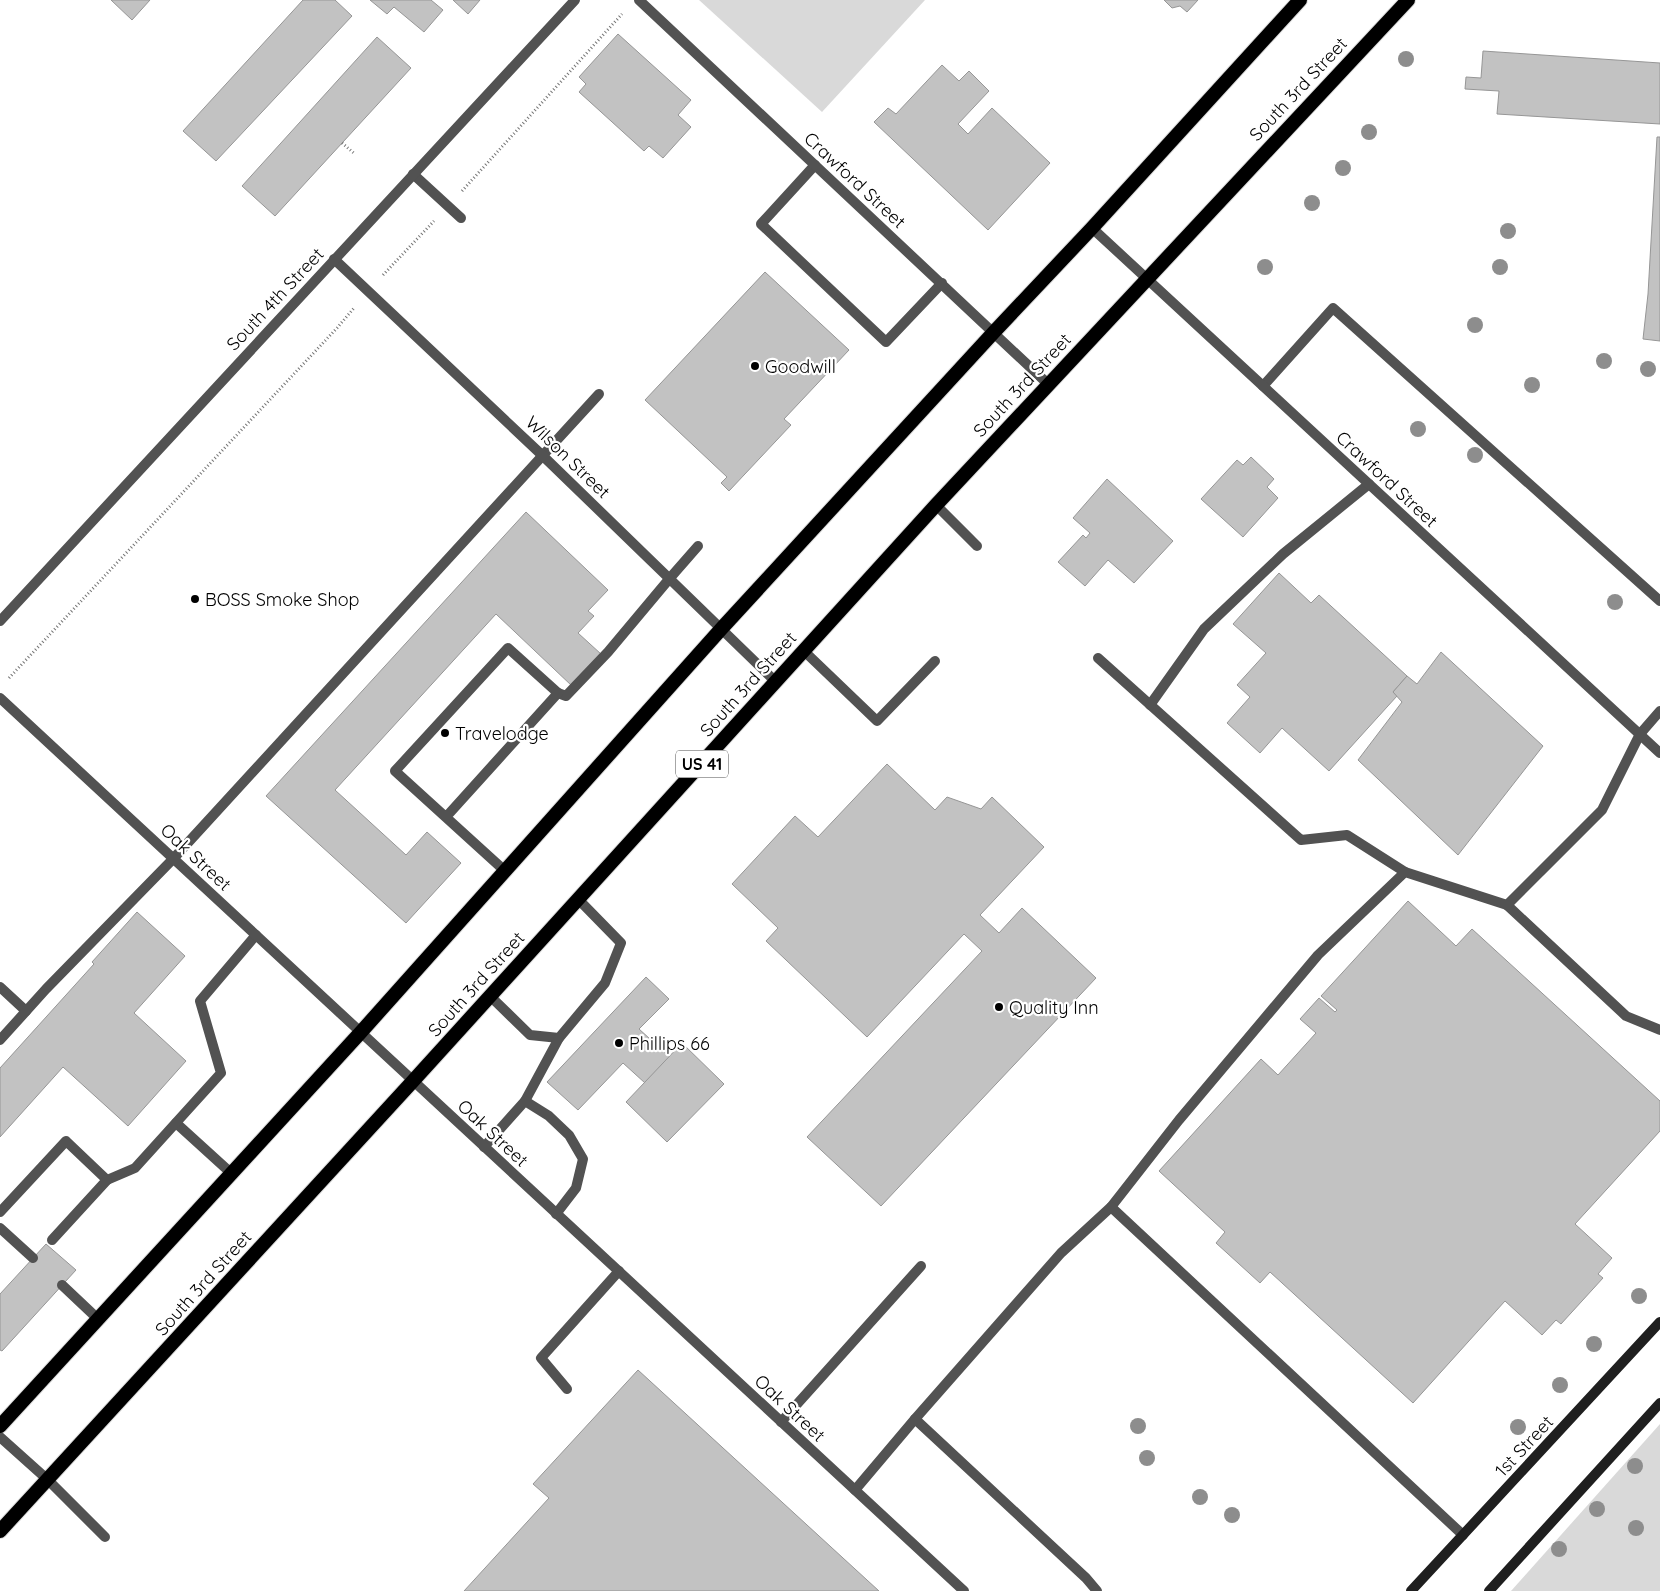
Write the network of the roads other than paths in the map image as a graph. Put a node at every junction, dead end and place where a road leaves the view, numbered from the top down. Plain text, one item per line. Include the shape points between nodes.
1 (575, 0) edge
2 (639, 0) edge
3 (1300, 0) edge
4 (1408, 0) edge
5 (815, 165) junction
6 (413, 174) junction
7 (461, 218) dead end
8 (1092, 228) junction
9 (334, 259) junction
10 (1146, 279) junction
11 (942, 283) junction
12 (994, 332) junction
13 (1048, 384) junction
14 (1263, 386) junction
15 (599, 394) dead end
16 (543, 456) junction
17 (1369, 484) junction
18 (936, 506) junction
19 (698, 546) dead end
20 (977, 546) dead end
21 (670, 578) junction
22 (1660, 601) edge
23 (0, 621) edge
24 (722, 628) junction
25 (804, 651) junction
26 (1098, 658) dead end
27 (935, 661) dead end
28 (776, 682) junction
29 (558, 692) junction
30 (0, 698) edge
31 (1150, 705) junction
32 (1660, 711) edge
33 (1640, 734) junction
34 (1660, 753) edge
35 (446, 817) junction
36 (174, 859) junction
37 (505, 871) junction
38 (1405, 872) junction
39 (578, 899) junction
40 (1507, 905) junction
41 (256, 935) junction
42 (0, 986) edge
43 (490, 996) junction
44 (26, 1010) junction
45 (1660, 1030) edge
46 (361, 1032) junction
47 (559, 1038) junction
48 (0, 1040) edge
49 (413, 1081) junction
50 (525, 1101) junction
51 (176, 1123) junction
52 (484, 1147) junction
53 (231, 1173) junction
54 (107, 1180) junction
55 (1111, 1207) junction
56 (0, 1212) edge
57 (556, 1214) junction
58 (0, 1228) edge
59 (52, 1240) dead end
60 (32, 1258) dead end
61 (921, 1266) dead end
62 (619, 1271) junction
63 (62, 1285) dead end
64 (98, 1319) junction
65 (1660, 1322) edge
66 (567, 1389) dead end
67 (1660, 1404) edge
68 (915, 1419) junction
69 (781, 1422) junction
70 (0, 1426) edge
71 (0, 1437) edge
72 (48, 1480) junction
73 (855, 1490) junction
74 (0, 1531) edge
75 (1463, 1535) junction
76 (105, 1537) dead end
77 (964, 1591) edge
78 (1097, 1591) edge
79 (1411, 1591) edge
80 (1489, 1591) edge

1 - 6 street, South 4th Street
2 - 5 street, Crawford Street
3 - 8 highway
4 - 10 highway, South 3rd Street / US 41
5 - 11 street, Crawford Street
5 - 11 street via 761,224 886,342
6 - 7 street
6 - 9 street, South 4th Street
8 - 10 street, Crawford Street
8 - 12 highway
9 - 16 street, Wilson Street
9 - 23 street, South 4th Street
10 - 13 highway, South 3rd Street / US 41
10 - 14 street, Crawford Street
11 - 12 street, Crawford Street
12 - 13 street, Crawford Street
12 - 24 highway
13 - 18 highway, South 3rd Street / US 41
14 - 17 street, Crawford Street
14 - 22 street via 1333,308
15 - 16 street
16 - 21 street, Wilson Street
16 - 36 street
17 - 31 street via 1283,554 1204,629
17 - 33 street, Crawford Street
18 - 20 street
18 - 25 highway, South 3rd Street / US 41
19 - 21 street
21 - 24 street, Wilson Street
21 - 29 street via 566,696
24 - 28 street, Wilson Street
24 - 37 highway
25 - 27 street via 877,721
25 - 28 highway, South 3rd Street / US 41
26 - 31 street
28 - 39 highway, South 3rd Street / US 41
29 - 35 street
29 - 35 street via 508,648 395,770
30 - 36 street, Oak Street
31 - 38 street via 1301,840 1347,834
32 - 33 street
33 - 34 street, Crawford Street
33 - 40 street via 1602,810
35 - 37 street
36 - 41 street, Oak Street
36 - 44 street
37 - 46 highway
38 - 40 street
38 - 55 street via 1318,955 1179,1120
39 - 43 highway, South 3rd Street / US 41
39 - 47 street via 620,943 605,983
40 - 45 street via 1626,1016
41 - 46 street, Oak Street
41 - 51 street via 200,1001 221,1073
42 - 44 street
43 - 47 street via 530,1035
43 - 49 highway, South 3rd Street / US 41
44 - 48 street
46 - 49 street, Oak Street
46 - 53 highway
47 - 50 street
49 - 52 street, Oak Street
49 - 72 highway, South 3rd Street / US 41
50 - 52 street
50 - 57 street via 549,1116 569,1135 584,1159 576,1188
51 - 53 street
51 - 54 street via 135,1168
52 - 57 street, Oak Street
53 - 64 highway
54 - 56 street via 66,1141
54 - 59 street
55 - 68 street via 1061,1252
55 - 75 street
57 - 62 street, Oak Street
58 - 60 street
61 - 69 street
62 - 66 street via 541,1358
62 - 69 street, Oak Street
63 - 64 street
64 - 70 highway
65 - 75 main road, 1st Street
67 - 80 main road
68 - 73 street
68 - 78 street
69 - 73 street, Oak Street
71 - 72 street
72 - 74 highway, South 3rd Street / US 41
72 - 76 street
73 - 77 street, Oak Street
75 - 79 main road, 1st Street

